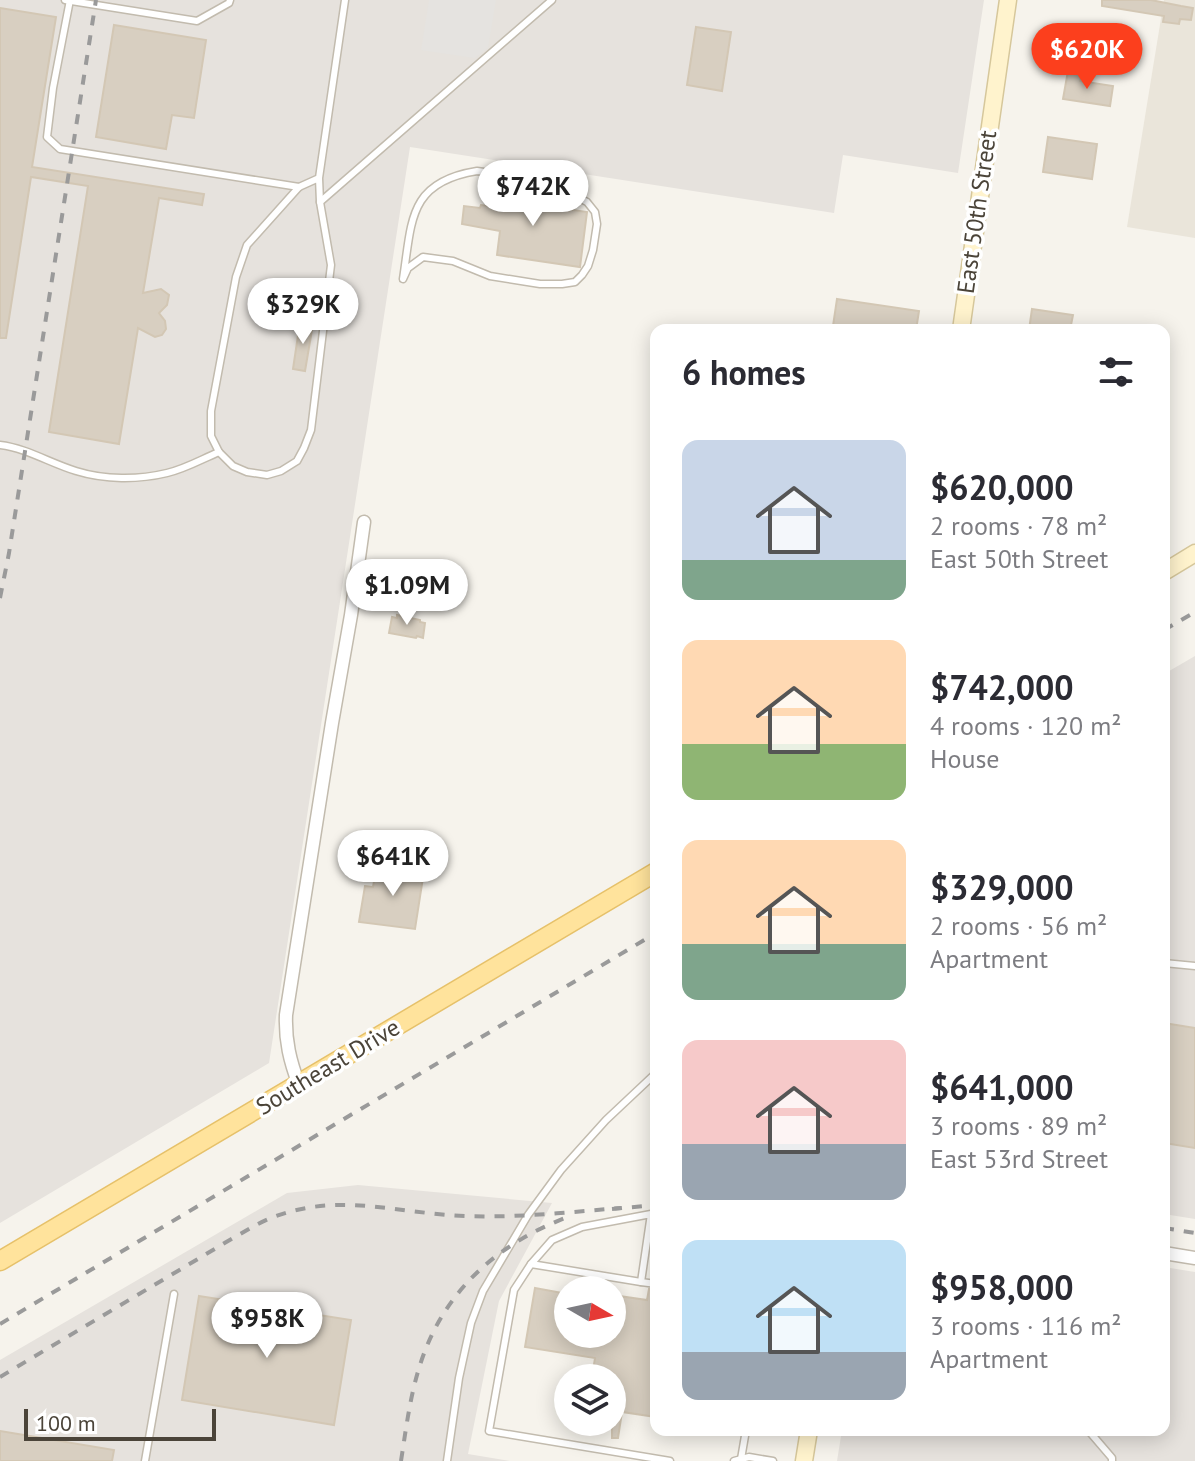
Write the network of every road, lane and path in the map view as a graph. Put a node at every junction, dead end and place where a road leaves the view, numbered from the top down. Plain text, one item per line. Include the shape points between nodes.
1 (68, 0) edge
2 (230, 0) edge
3 (345, 0) edge
4 (552, 0) edge
5 (1008, 0) edge
6 (319, 178) junction
7 (299, 187) junction
8 (320, 202) junction
9 (403, 279) joint
10 (962, 324) edge
11 (0, 445) edge
12 (219, 452) junction
13 (364, 522) dead end
14 (1195, 553) edge
15 (1170, 568) edge
16 (650, 876) edge
17 (1170, 964) edge
18 (1195, 966) edge
19 (650, 1079) edge
20 (299, 1085) junction
21 (650, 1214) edge
22 (650, 1221) edge
23 (1170, 1254) edge
24 (1195, 1258) edge
25 (0, 1261) edge
26 (531, 1264) junction
27 (641, 1282) junction
28 (650, 1283) edge
29 (174, 1294) dead end
30 (744, 1436) edge
31 (808, 1436) edge
32 (1093, 1436) edge
33 (737, 1460) edge
34 (145, 1461) edge
35 (447, 1461) edge
36 (670, 1461) edge
37 (773, 1461) edge
38 (804, 1461) edge
39 (1112, 1461) edge

1 - 2 lane via 197,21
1 - 7 lane via 47,137 60,149
3 - 6 lane
4 - 8 lane
5 - 10 main road, East 50th Street
6 - 7 lane
6 - 8 lane
7 - 12 lane via 247,245 236,277 211,411 211,436
8 - 12 lane via 331,265 311,430 304,448 297,461 267,475 233,466
9 - 9 lane via 423,257 453,261 490,276 540,284 575,282 593,250 595,212 587,202 544,180 477,171 456,175 438,183 413,216
11 - 12 lane via 114,478 170,473
13 - 20 street via 286,1015 288,1055
14 - 15 main road
16 - 20 main road, Southeast Drive
17 - 18 lane
19 - 35 lane via 561,1170 483,1291 459,1378
20 - 25 main road, Southeast Drive
21 - 26 lane via 582,1227 552,1240
22 - 27 lane
23 - 24 street
26 - 27 lane
26 - 36 lane via 514,1290 489,1431
27 - 28 lane
29 - 34 lane
30 - 33 lane
31 - 38 main road
32 - 39 lane
33 - 37 lane

